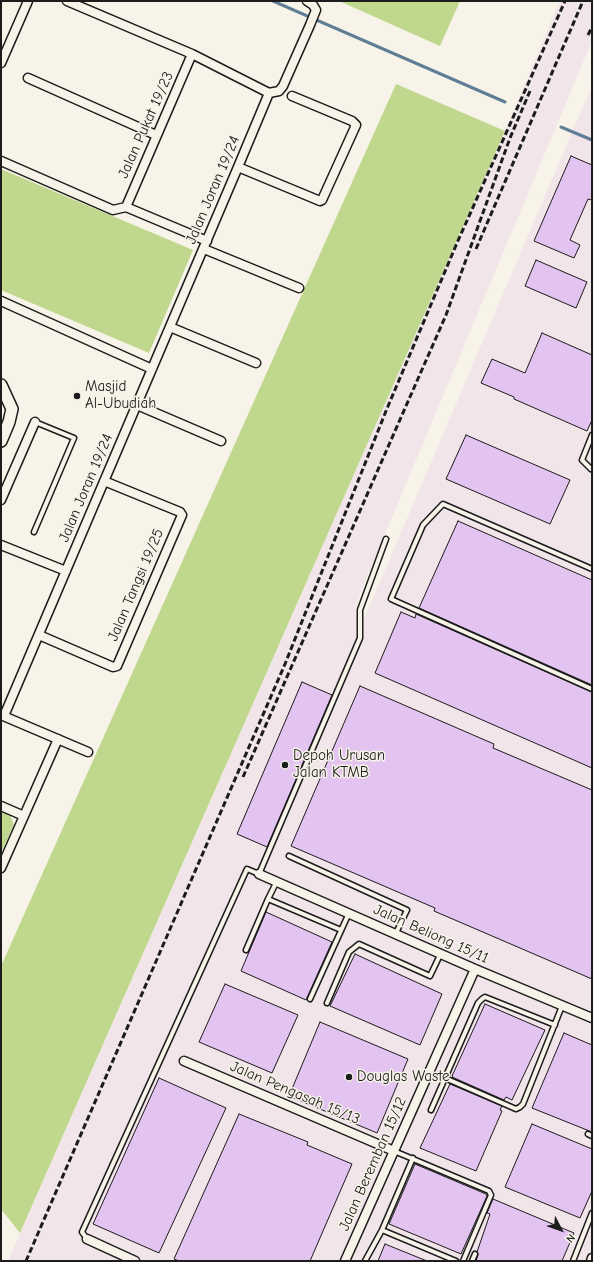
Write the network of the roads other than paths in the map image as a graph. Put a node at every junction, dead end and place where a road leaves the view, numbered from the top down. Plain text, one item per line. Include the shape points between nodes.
1 (28, 1) edge
2 (67, 1) edge
3 (307, 1) edge
4 (192, 54) junction
5 (1, 63) edge
6 (28, 78) dead end
7 (269, 92) junction
8 (292, 96) dead end
9 (156, 135) junction
10 (1, 161) edge
11 (238, 168) junction
12 (126, 207) junction
13 (205, 245) junction
14 (299, 288) dead end
15 (1, 301) edge
16 (170, 327) junction
17 (256, 363) dead end
18 (152, 369) junction
19 (1, 385) edge
20 (137, 405) junction
21 (35, 422) joint
22 (592, 436) edge
23 (1, 441) edge
24 (221, 441) dead end
25 (592, 469) edge
26 (104, 481) junction
27 (1, 500) edge
28 (34, 532) dead end
29 (386, 539) dead end
30 (1, 545) edge
31 (592, 569) edge
32 (66, 571) junction
33 (39, 635) junction
34 (592, 689) edge
35 (2, 716) edge
36 (58, 740) junction
37 (88, 752) dead end
38 (1, 806) edge
39 (24, 816) junction
40 (289, 856) dead end
41 (1, 868) edge
42 (260, 874) junction
43 (277, 882) junction
44 (268, 899) junction
45 (349, 913) junction
46 (341, 930) junction
47 (396, 933) junction
48 (246, 950) dead end
49 (441, 953) junction
50 (475, 969) junction
51 (310, 999) dead end
52 (328, 1003) dead end
53 (563, 1006) junction
54 (592, 1018) edge
55 (555, 1025) junction
56 (184, 1061) dead end
57 (445, 1078) junction
58 (431, 1110) dead end
59 (394, 1151) junction
60 (413, 1158) junction
61 (592, 1213) edge
62 (587, 1227) junction
63 (592, 1229) edge
64 (382, 1230) junction
65 (87, 1239) joint
66 (475, 1254) dead end
67 (592, 1258) edge
68 (135, 1261) edge
69 (345, 1261) edge
70 (365, 1261) edge
71 (456, 1261) edge
72 (463, 1261) edge
73 (472, 1261) edge
74 (572, 1261) edge
75 (591, 1261) edge

1 - 5 street
2 - 4 street
3 - 7 street via 316,10 310,25 283,86 279,91
4 - 7 street
4 - 9 street, Jalan Pukat 19/23
6 - 9 street
7 - 11 street, Jalan Joran 19/24
8 - 11 street via 356,125 322,200
9 - 12 street, Jalan Pukat 19/23
10 - 12 street via 113,210
11 - 13 street, Jalan Joran 19/24
12 - 13 street
13 - 14 street
13 - 16 street, Jalan Joran 19/24
15 - 18 street
16 - 17 street
16 - 18 street, Jalan Joran 19/24
18 - 20 street, Jalan Joran 19/24
19 - 23 street via 12,409 10,422
20 - 24 street
20 - 26 street, Jalan Joran 19/24
21 - 27 street
21 - 28 lane via 74,438
22 - 25 lane via 582,460
26 - 32 street, Jalan Joran 19/24
26 - 33 street, Jalan Tangsi 19/25 via 182,515 117,666 113,667
29 - 42 lane via 360,610 360,638
30 - 32 street
31 - 34 lane via 443,504 423,525 391,599
32 - 33 street, Jalan Joran 19/24
33 - 35 street, Jalan Joran 19/24
35 - 36 street
36 - 37 street
36 - 39 street
38 - 39 street
39 - 41 street
40 - 47 lane via 406,910
42 - 43 street, Jalan Beliong 15/11
42 - 65 lane via 247,869 82,1232
43 - 44 lane
43 - 45 street, Jalan Beliong 15/11
44 - 46 lane
44 - 48 lane
45 - 46 lane
45 - 47 street, Jalan Beliong 15/11
46 - 51 lane
47 - 49 street, Jalan Beliong 15/11
49 - 50 street, Jalan Beliong 15/11
49 - 52 lane via 430,976 359,944 349,952
50 - 53 street, Jalan Beliong 15/11
50 - 59 street, Jalan Beremban 15/12
53 - 54 street, Jalan Beliong 15/11
53 - 55 lane
55 - 57 lane via 485,997 478,1003
55 - 57 lane via 523,1104 516,1109
56 - 59 street, Jalan Pengasah 15/13
57 - 58 lane
59 - 60 lane
59 - 69 street, Jalan Beremban 15/12
60 - 64 lane
60 - 72 lane via 489,1191 491,1195
61 - 62 lane
62 - 63 lane
62 - 74 lane
64 - 70 lane
64 - 71 lane
65 - 68 street
66 - 73 lane
67 - 75 street

